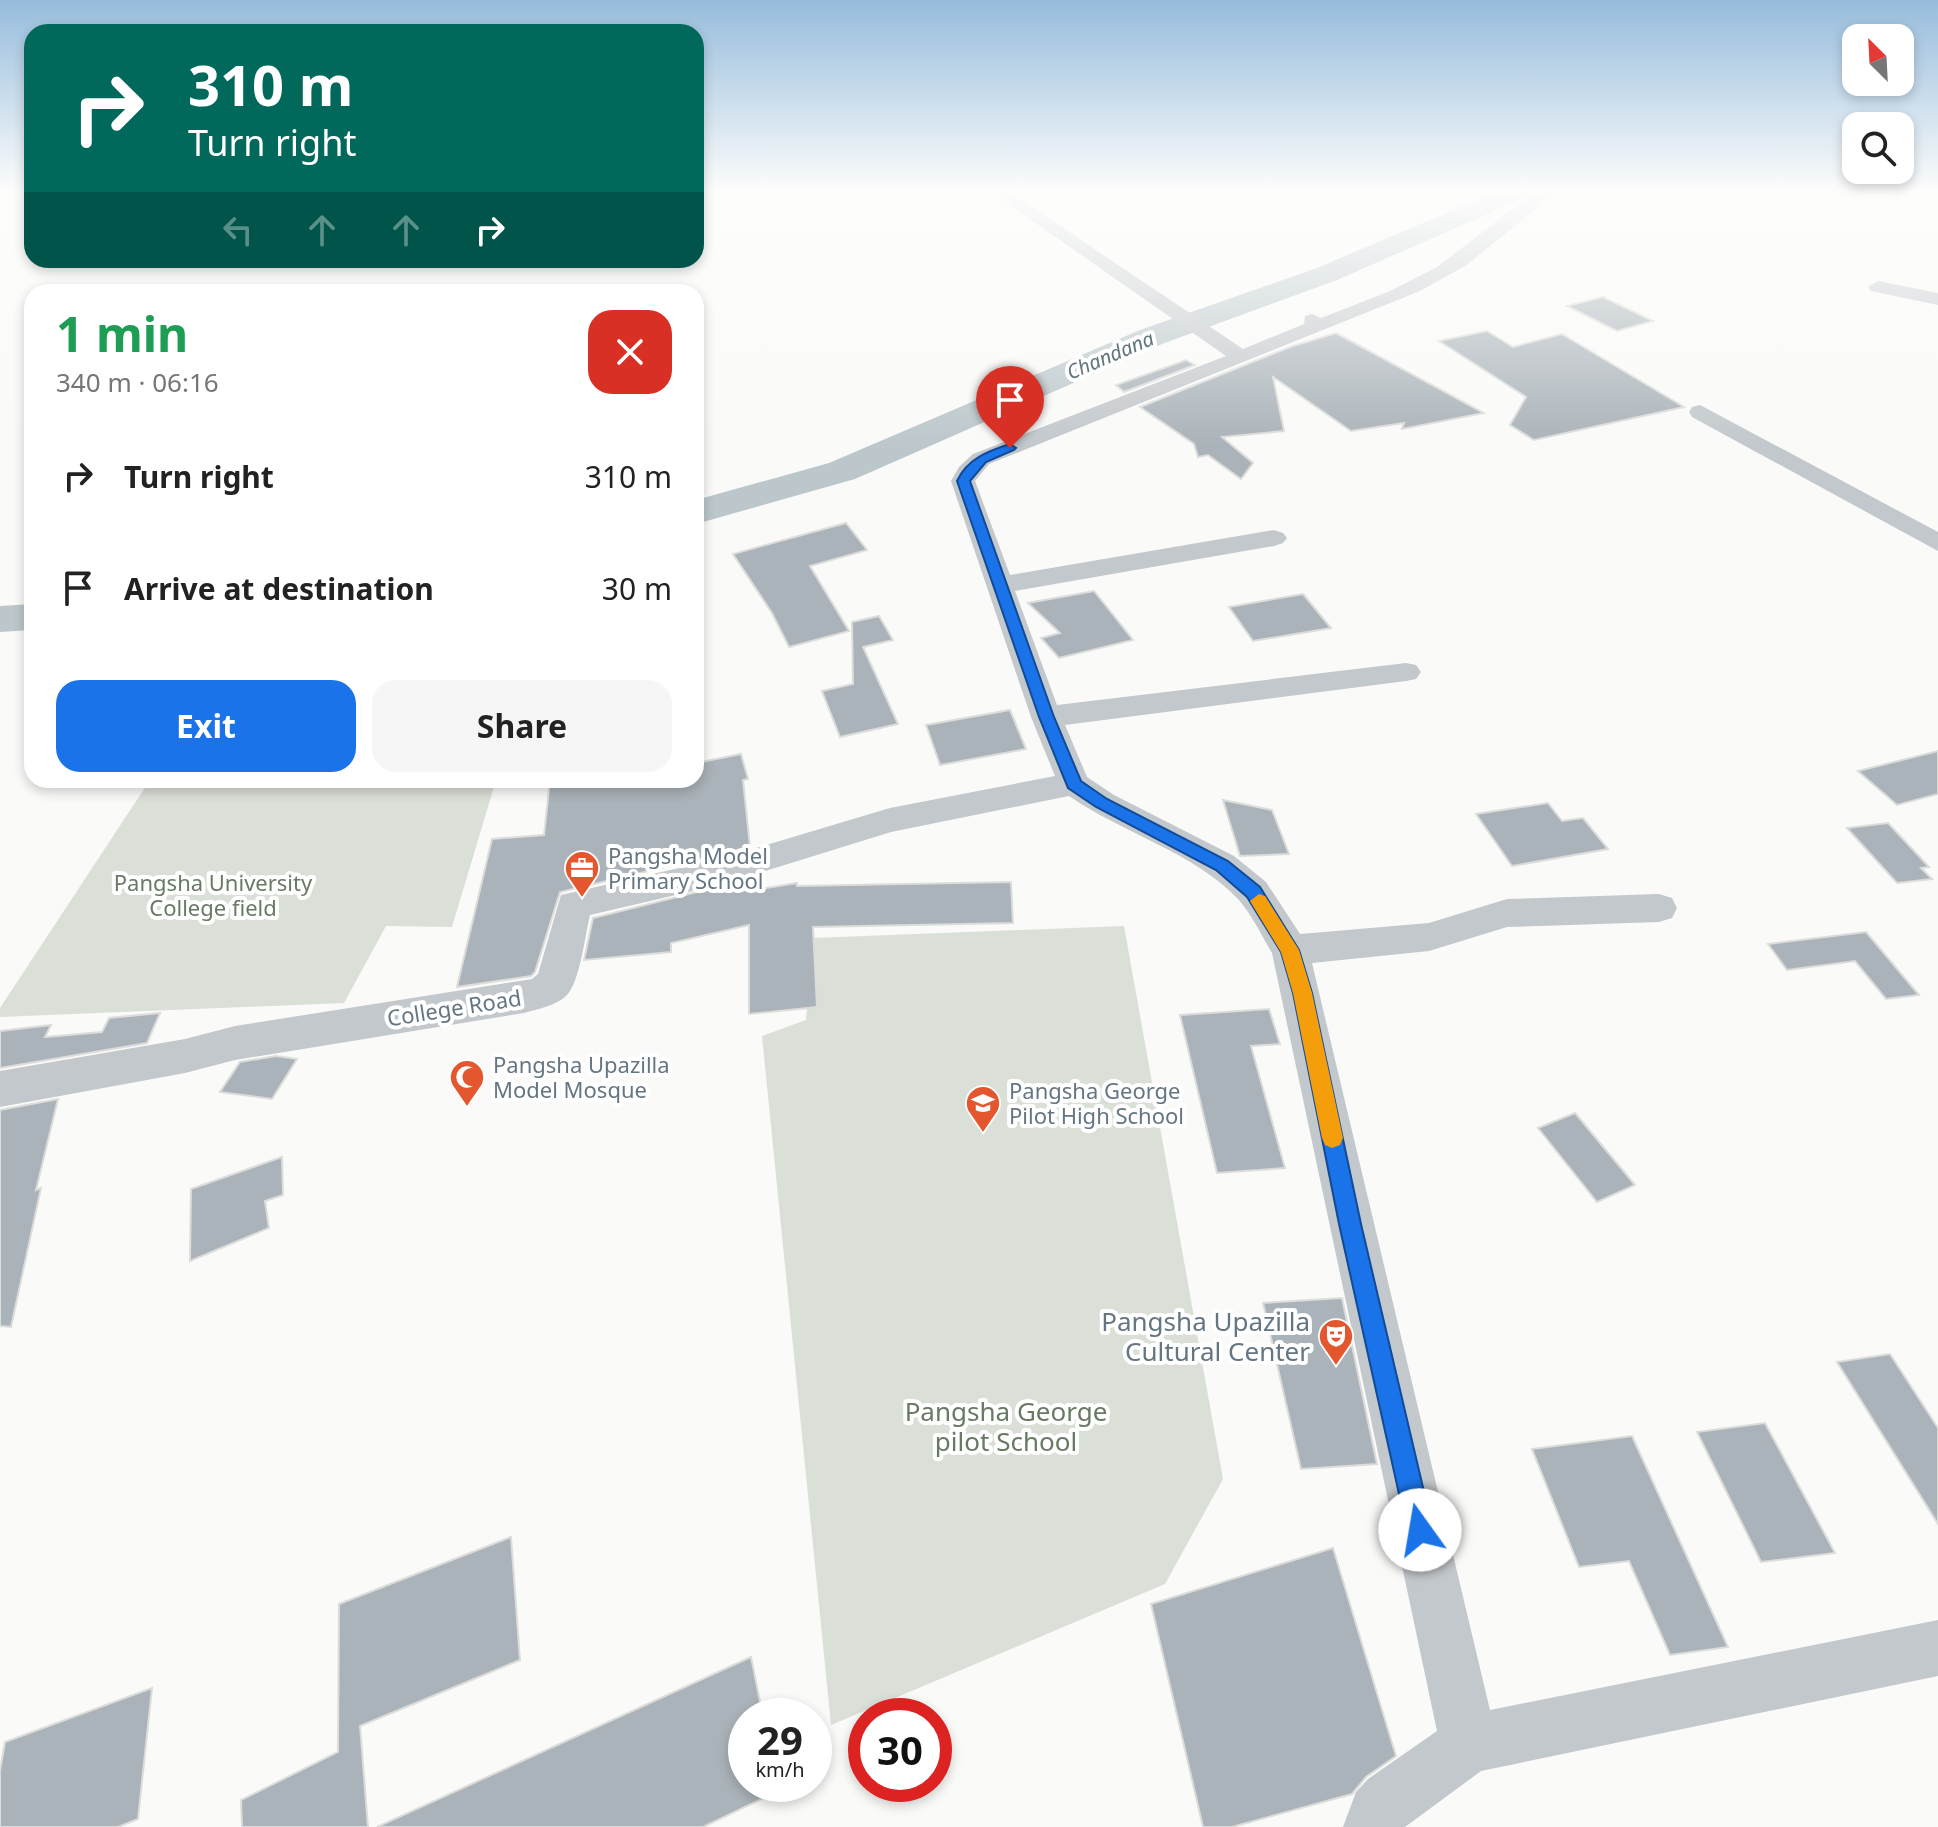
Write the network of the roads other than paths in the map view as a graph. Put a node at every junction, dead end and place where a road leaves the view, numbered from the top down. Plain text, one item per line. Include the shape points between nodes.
1 (1122, 275) edge
2 (1435, 275) edge
3 (1878, 287) dead end
4 (1938, 299) edge
5 (1235, 352) junction
6 (1700, 412) dead end
7 (1274, 538) dead end
8 (1938, 543) edge
9 (1000, 585) junction
10 (1406, 672) dead end
11 (1046, 717) junction
12 (1074, 784) junction
13 (1659, 908) dead end
14 (1290, 950) junction
15 (0, 1089) edge
16 (1938, 1648) edge
17 (1469, 1744) junction
18 (1373, 1827) edge

1 - 5 street
2 - 5 street via 1378,303
3 - 4 street
5 - 9 street via 981,459 967,472 963,481
6 - 8 street
7 - 9 street
9 - 11 street
10 - 11 street
11 - 12 street
12 - 14 street via 1222,865 1253,892
12 - 15 street, College Road via 890,820 723,871 574,905 555,983 524,997 316,1029
13 - 14 street via 1507,913 1429,937
14 - 17 street
16 - 17 street
17 - 18 street via 1389,1800

